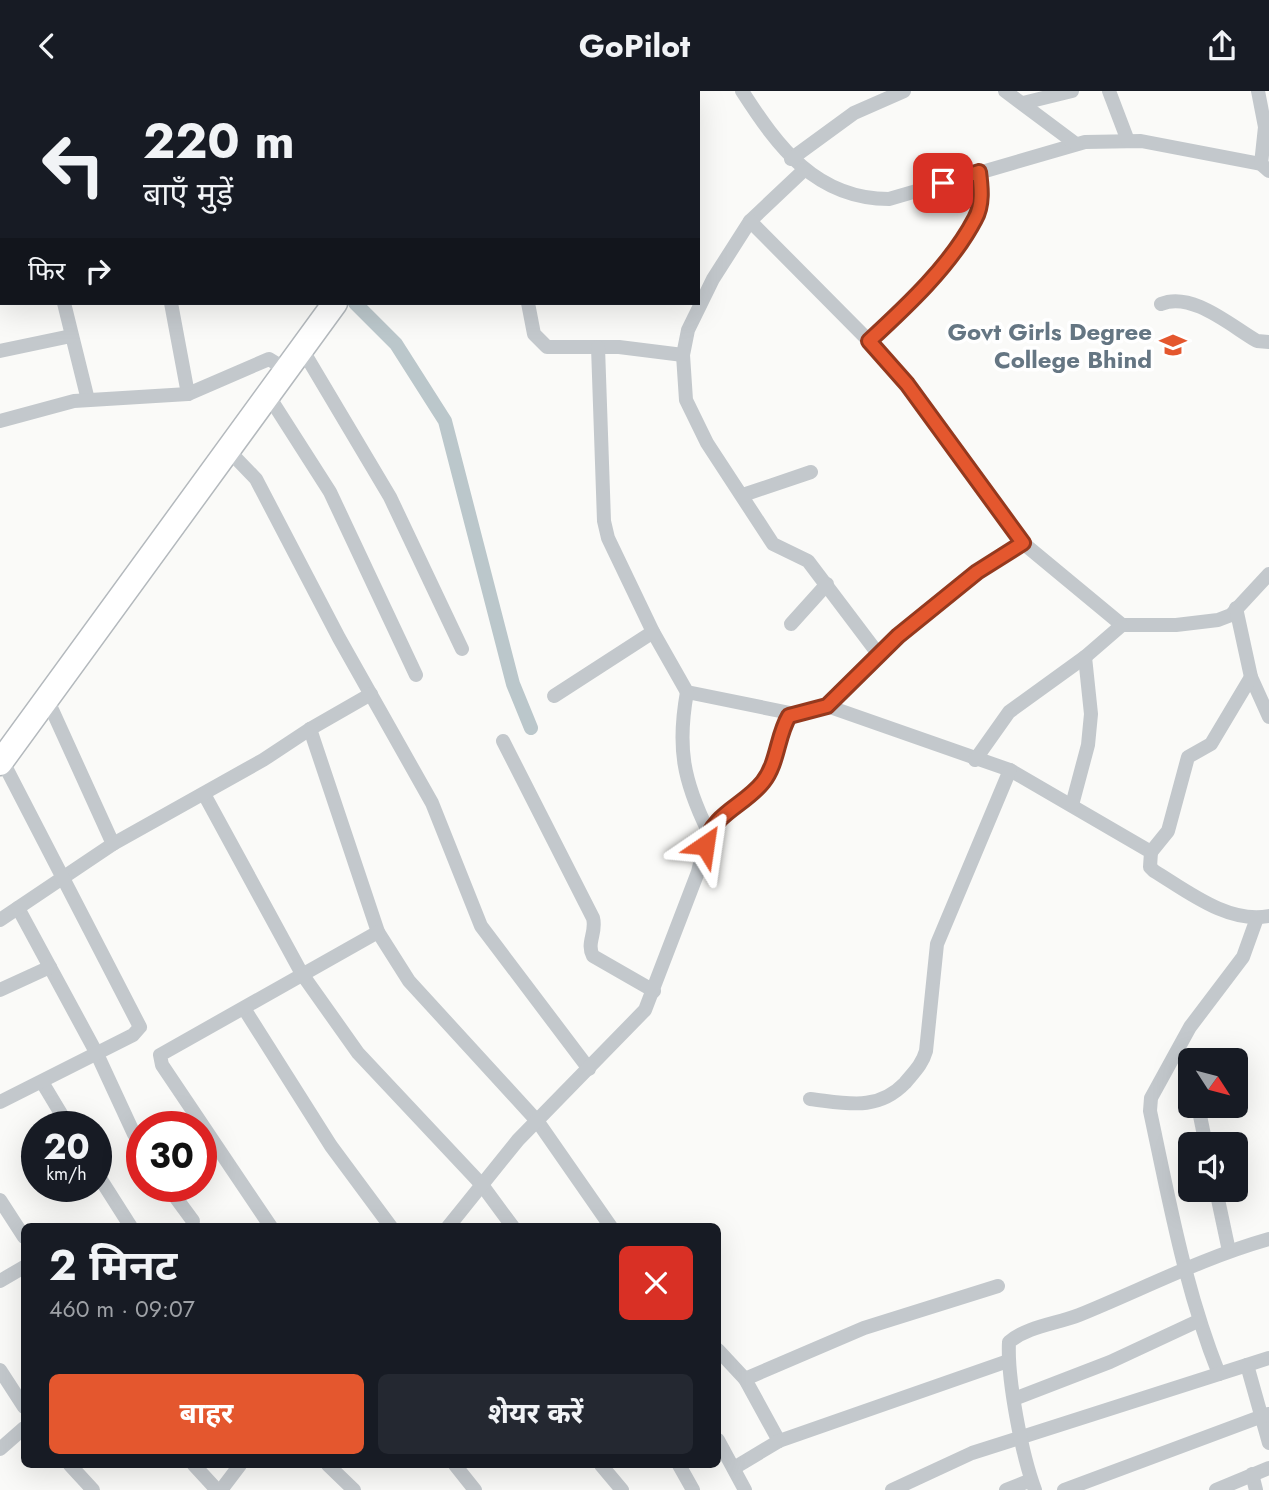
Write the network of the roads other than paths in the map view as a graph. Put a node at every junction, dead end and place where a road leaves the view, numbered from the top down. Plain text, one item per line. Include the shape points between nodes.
1 (742, 91) edge
2 (904, 91) edge
3 (1005, 91) edge
4 (1072, 91) edge
5 (1109, 91) edge
6 (1258, 91) edge
7 (1023, 103) junction
8 (1128, 141) junction
9 (1076, 144) junction
10 (791, 159) junction
11 (1265, 167) edge
12 (804, 170) junction
13 (979, 172) junction
14 (750, 221) junction
15 (1161, 304) dead end
16 (64, 305) edge
17 (171, 305) edge
18 (527, 305) edge
19 (331, 306) edge
20 (71, 336) junction
21 (869, 341) junction
22 (1269, 342) edge
23 (598, 347) junction
24 (302, 349) junction
25 (0, 351) edge
26 (682, 355) junction
27 (287, 370) junction
28 (188, 394) junction
29 (268, 395) junction
30 (88, 400) junction
31 (0, 421) edge
32 (229, 451) junction
33 (811, 472) dead end
34 (743, 495) junction
35 (1023, 543) junction
36 (1269, 574) edge
37 (827, 584) junction
38 (1236, 608) junction
39 (791, 624) dead end
40 (1122, 625) junction
41 (653, 632) junction
42 (462, 649) dead end
43 (879, 655) junction
44 (1085, 657) junction
45 (416, 675) dead end
46 (1251, 677) junction
47 (687, 692) junction
48 (371, 694) junction
49 (554, 696) dead end
50 (48, 701) junction
51 (827, 706) junction
52 (795, 714) junction
53 (1269, 717) edge
54 (310, 729) junction
55 (503, 741) dead end
56 (975, 760) junction
57 (1, 762) edge
58 (1010, 770) junction
59 (204, 794) junction
60 (1072, 804) junction
61 (708, 831) junction
62 (113, 844) junction
63 (1151, 852) junction
64 (63, 880) junction
65 (18, 908) junction
66 (1263, 917) edge
67 (0, 920) edge
68 (378, 932) junction
69 (50, 967) junction
70 (302, 974) junction
71 (0, 990) edge
72 (654, 991) junction
73 (245, 1010) junction
74 (97, 1054) junction
75 (589, 1069) junction
76 (42, 1081) junction
77 (810, 1099) dead end
78 (0, 1102) edge
79 (60, 1111) edge
80 (126, 1117) edge
81 (538, 1122) junction
82 (482, 1185) junction
83 (112, 1197) edge
84 (0, 1200) edge
85 (179, 1202) edge
86 (1219, 1202) edge
87 (193, 1221) dead end
88 (128, 1223) edge
89 (268, 1223) edge
90 (388, 1223) edge
91 (451, 1223) edge
92 (510, 1223) edge
93 (608, 1223) edge
94 (21, 1232) edge
95 (1269, 1239) edge
96 (1229, 1251) junction
97 (1184, 1268) junction
98 (21, 1269) edge
99 (0, 1282) edge
100 (998, 1286) dead end
101 (1198, 1321) junction
102 (721, 1353) edge
103 (1269, 1358) edge
104 (1008, 1361) junction
105 (1247, 1365) junction
106 (0, 1370) edge
107 (1219, 1374) junction
108 (745, 1379) junction
109 (1014, 1399) junction
110 (21, 1402) edge
111 (1265, 1415) edge
112 (21, 1431) edge
113 (1023, 1437) junction
114 (779, 1441) junction
115 (1269, 1443) edge
116 (721, 1445) edge
117 (0, 1449) edge
118 (73, 1468) edge
119 (197, 1468) edge
120 (237, 1468) edge
121 (331, 1468) edge
122 (457, 1468) edge
123 (604, 1468) edge
124 (681, 1468) edge
125 (734, 1468) junction
126 (1269, 1468) edge
127 (1252, 1474) junction
128 (1033, 1485) edge
129 (93, 1490) edge
130 (219, 1490) edge
131 (354, 1490) edge
132 (475, 1490) edge
133 (622, 1490) edge
134 (693, 1490) edge
135 (745, 1490) edge
136 (892, 1490) edge
137 (1006, 1490) edge
138 (1065, 1490) edge
139 (1216, 1490) edge
140 (1256, 1490) edge

1 - 10 street
2 - 10 street via 854,113
3 - 7 street
4 - 7 street
5 - 8 street
6 - 11 street via 1265,127
7 - 9 street
8 - 9 street
8 - 11 street
9 - 13 street
10 - 12 street
12 - 13 street via 864,199 890,199
12 - 14 street
13 - 21 street via 982,190 977,218 904,309
14 - 21 street
14 - 26 street via 713,279 688,330
15 - 22 street via 1173,299 1188,301 1257,341
16 - 20 street
17 - 28 street
18 - 23 street via 534,334 547,347
19 - 24 highway
20 - 25 street
20 - 30 street
21 - 35 street via 907,384
23 - 26 street
23 - 41 street via 604,521 617,560
24 - 27 highway
24 - 42 street via 390,497
26 - 34 street via 686,400 707,443
27 - 28 street via 269,359
27 - 29 highway
28 - 30 street
29 - 32 highway
29 - 45 street via 330,492
30 - 31 street
32 - 48 street via 256,479
32 - 50 highway
33 - 34 street
34 - 37 street via 773,544 802,556
35 - 40 street
35 - 43 street via 977,572
36 - 38 street
37 - 39 street
37 - 43 street
38 - 40 street via 1218,620
38 - 46 street
40 - 44 street
41 - 47 street
41 - 49 street
43 - 51 street
44 - 56 street via 1009,712
44 - 60 street via 1091,714
46 - 53 street
46 - 63 street via 1211,744 1188,757 1168,831
47 - 52 street
47 - 61 street via 680,731 683,761
48 - 54 street
48 - 75 street via 432,803 481,926
50 - 57 highway
50 - 62 street
51 - 52 street
51 - 56 street
52 - 61 street via 785,723 762,784
54 - 59 street
54 - 68 street
55 - 72 street via 593,918 593,956
56 - 58 street
57 - 64 street
58 - 60 street
58 - 77 street via 937,944 922,1064 883,1101 862,1105
59 - 62 street
59 - 70 street
60 - 63 street
61 - 72 street
62 - 64 street
63 - 66 street via 1154,871 1204,902
64 - 65 street
64 - 74 street via 140,1022 139,1031
65 - 67 street
65 - 69 street
66 - 97 street via 1243,957 1190,1027 1155,1086 1150,1111
68 - 70 street
68 - 81 street via 410,981
69 - 71 street
69 - 74 street
70 - 73 street
70 - 82 street via 358,1053
72 - 75 street via 645,1010
73 - 89 street via 160,1055 162,1065
73 - 90 street via 331,1146
74 - 76 street
74 - 80 street
75 - 81 street
76 - 78 street
76 - 79 street
81 - 82 street
81 - 93 street
82 - 91 street
82 - 92 street
83 - 88 street
84 - 94 street
85 - 87 street
86 - 96 street
95 - 96 street
96 - 97 street
97 - 101 street
97 - 104 street via 1076,1316 1016,1336 1009,1342
98 - 99 street
100 - 108 street via 864,1328
101 - 107 street
101 - 109 street
102 - 108 street
103 - 105 street
104 - 109 street
104 - 114 street
105 - 107 street
105 - 111 street
106 - 110 street
107 - 113 street
108 - 114 street
109 - 113 street
111 - 115 street
111 - 138 street
112 - 117 street
113 - 128 street
113 - 136 street via 972,1453
114 - 125 street
116 - 125 street
118 - 129 street
119 - 130 street
120 - 130 street
121 - 131 street
122 - 132 street
123 - 133 street
124 - 134 street
125 - 135 street
126 - 127 street
127 - 139 street
127 - 140 street
128 - 137 street

